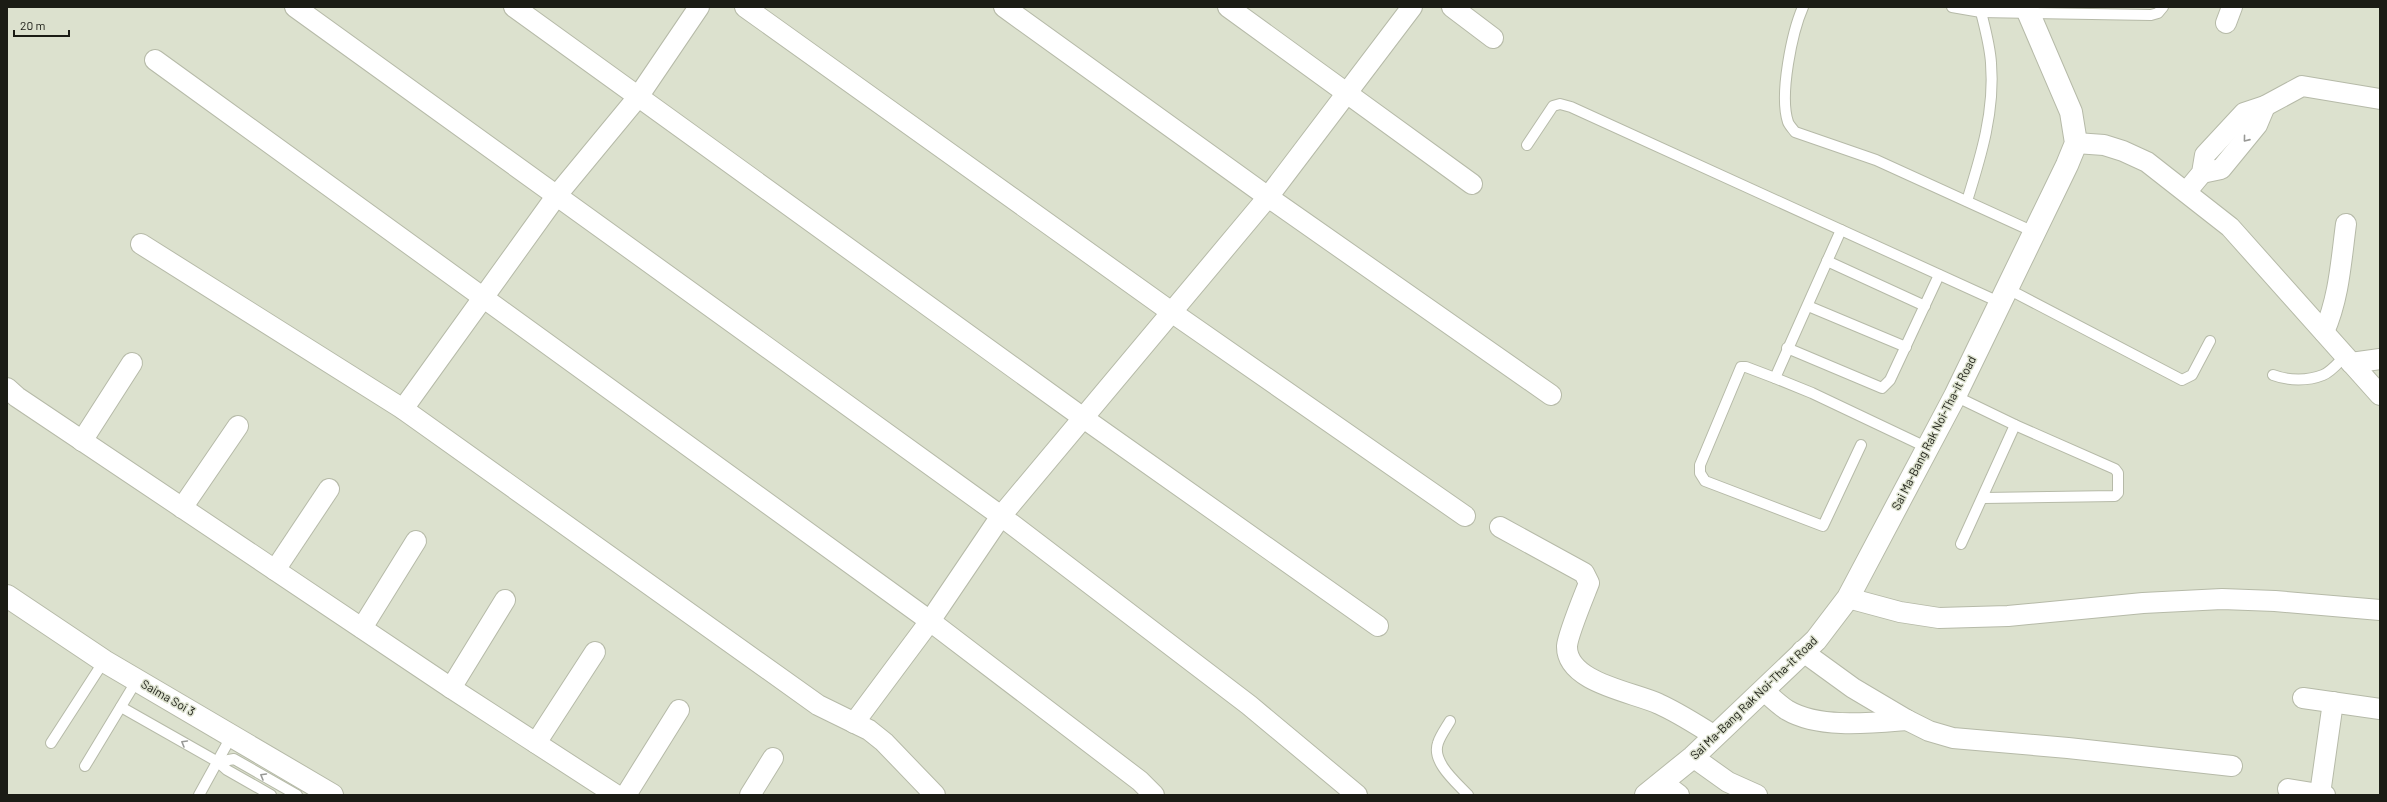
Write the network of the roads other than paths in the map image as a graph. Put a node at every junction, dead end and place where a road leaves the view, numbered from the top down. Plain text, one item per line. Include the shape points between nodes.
1 (295, 7) edge
2 (514, 7) edge
3 (699, 7) edge
4 (745, 7) edge
5 (1004, 7) edge
6 (1228, 7) edge
7 (1412, 7) edge
8 (1452, 7) edge
9 (1803, 7) edge
10 (1952, 7) edge
11 (2162, 7) edge
12 (2027, 10) edge
13 (1981, 12) junction
14 (1493, 38) dead end
15 (155, 60) dead end
16 (1348, 93) junction
17 (638, 96) junction
18 (2380, 99) edge
19 (2076, 143) junction
20 (1527, 145) dead end
21 (1472, 184) dead end
22 (2187, 191) junction
23 (557, 195) junction
24 (1268, 197) junction
25 (1967, 201) junction
26 (2346, 224) dead end
27 (1841, 230) junction
28 (2034, 232) junction
29 (140, 244) dead end
30 (1827, 261) junction
31 (1940, 275) junction
32 (2003, 295) junction
33 (483, 297) junction
34 (1808, 306) junction
35 (1925, 306) junction
36 (1170, 311) junction
37 (2324, 332) junction
38 (2210, 341) dead end
39 (1906, 347) junction
40 (1787, 348) junction
41 (2380, 359) edge
42 (2348, 360) junction
43 (132, 363) dead end
44 (2273, 375) dead end
45 (1775, 378) junction
46 (7, 388) edge
47 (1550, 395) dead end
48 (2380, 395) edge
49 (1955, 396) junction
50 (404, 409) junction
51 (1082, 416) junction
52 (2015, 425) junction
53 (238, 426) dead end
54 (82, 441) junction
55 (1861, 445) dead end
56 (1928, 448) junction
57 (329, 489) dead end
58 (1984, 498) junction
59 (182, 508) junction
60 (1001, 516) junction
61 (1465, 516) dead end
62 (1500, 527) dead end
63 (416, 541) dead end
64 (1962, 544) dead end
65 (275, 570) junction
66 (7, 596) edge
67 (1848, 598) junction
68 (505, 600) dead end
69 (2380, 610) edge
70 (930, 621) junction
71 (1378, 626) dead end
72 (362, 628) junction
73 (1802, 651) junction
74 (595, 652) dead end
75 (104, 661) junction
76 (137, 680) junction
77 (451, 688) junction
78 (1763, 690) junction
79 (2303, 698) dead end
80 (2333, 702) junction
81 (121, 707) junction
82 (2380, 709) edge
83 (679, 710) dead end
84 (1907, 720) junction
85 (1450, 721) dead end
86 (854, 723) junction
87 (232, 735) junction
88 (1715, 736) junction
89 (51, 743) dead end
90 (536, 743) junction
91 (1693, 757) junction
92 (773, 758) dead end
93 (218, 762) junction
94 (85, 766) dead end
95 (2232, 766) dead end
96 (1654, 788) edge
97 (2288, 789) dead end
98 (2322, 794) edge
99 (199, 795) edge
100 (271, 795) edge
101 (297, 795) edge
102 (332, 795) edge
103 (616, 795) edge
104 (626, 795) edge
105 (750, 795) edge
106 (935, 795) edge
107 (1154, 795) edge
108 (1357, 795) edge
109 (1468, 795) edge
110 (1679, 795) edge
111 (1756, 795) edge

1 - 23 street
2 - 17 street
3 - 17 street
4 - 36 street
5 - 24 street
6 - 16 street
7 - 16 street
8 - 14 street
9 - 25 lane via 1796,22 1785,102 1788,122 1795,132 1876,160
10 - 13 lane
11 - 12 lane via 2158,13 2151,15
12 - 13 lane
12 - 19 street via 2071,112
13 - 25 lane via 1991,63 1990,106 1986,138
15 - 33 street
16 - 21 street
16 - 24 street
17 - 23 street
17 - 51 street
18 - 22 street via 2302,86 2265,106 2244,113 2206,155 2202,173
19 - 22 street via 2104,145 2123,151 2148,162
19 - 28 street, Sai Ma-Bang Rak Noi-Tha-it Road
20 - 27 lane via 1553,106 1560,104
22 - 37 street via 2230,227
23 - 33 street
23 - 60 street
24 - 36 street
24 - 47 street
25 - 28 lane
26 - 37 street via 2337,293
27 - 30 lane
27 - 31 lane
28 - 32 street, Sai Ma-Bang Rak Noi-Tha-it Road
29 - 50 street
30 - 34 lane
30 - 35 lane
31 - 32 lane
31 - 35 lane
32 - 38 lane via 2182,380 2192,375
32 - 49 street, Sai Ma-Bang Rak Noi-Tha-it Road
33 - 50 street
33 - 70 street
34 - 39 lane
34 - 40 lane
35 - 39 lane
36 - 51 street
36 - 61 street
37 - 42 street
39 - 40 lane via 1890,380 1882,388
40 - 45 lane
41 - 42 street
42 - 44 lane via 2324,375 2304,380 2282,379
42 - 48 street
43 - 54 street
45 - 55 lane via 1741,367 1700,465 1700,473 1705,481 1823,526
45 - 56 lane
46 - 54 street
49 - 52 lane
49 - 56 street, Sai Ma-Bang Rak Noi-Tha-it Road
50 - 86 street via 818,705
51 - 60 street
51 - 71 street
52 - 58 lane
52 - 58 lane via 2115,469 2118,473 2118,493 2115,496
53 - 59 street
54 - 59 street
56 - 67 street, Sai Ma-Bang Rak Noi-Tha-it Road
57 - 65 street
58 - 64 lane
59 - 65 street
60 - 70 street
60 - 108 street via 1249,705
62 - 88 street via 1584,573 1589,583 1567,645 1569,658 1576,667 1596,682 1658,703
63 - 72 street
65 - 72 street
66 - 75 street, Saima Soi 3
67 - 69 street via 1900,612 1940,618 2008,616 2143,603 2222,599
67 - 73 street, Sai Ma-Bang Rak Noi-Tha-it Road via 1816,640
68 - 77 street
70 - 86 street
70 - 107 street via 1140,781
72 - 77 street
73 - 78 street, Sai Ma-Bang Rak Noi-Tha-it Road
73 - 84 street via 1853,688
74 - 90 street
75 - 76 street, Saima Soi 3
75 - 89 lane
76 - 81 lane
76 - 87 street, Saima Soi 3
77 - 90 street
78 - 84 street via 1788,710 1815,719 1860,724
78 - 88 street, Sai Ma-Bang Rak Noi-Tha-it Road
79 - 80 street
80 - 82 street
80 - 98 street
93 -> 81 lane
81 - 94 lane
83 - 104 street
84 - 95 street via 1929,731 1953,738
85 - 109 lane via 1437,744 1438,757
86 - 106 street via 870,730 884,742
87 - 93 lane
87 - 102 street, Saima Soi 3
88 - 91 street, Sai Ma-Bang Rak Noi-Tha-it Road
90 - 103 street
91 - 96 street, Sai Ma-Bang Rak Noi-Tha-it Road
91 - 111 street via 1728,782
92 - 105 street
93 - 99 lane
93 - 100 lane via 227,770
101 -> 93 lane via 234,759
96 - 110 street
97 - 98 street

